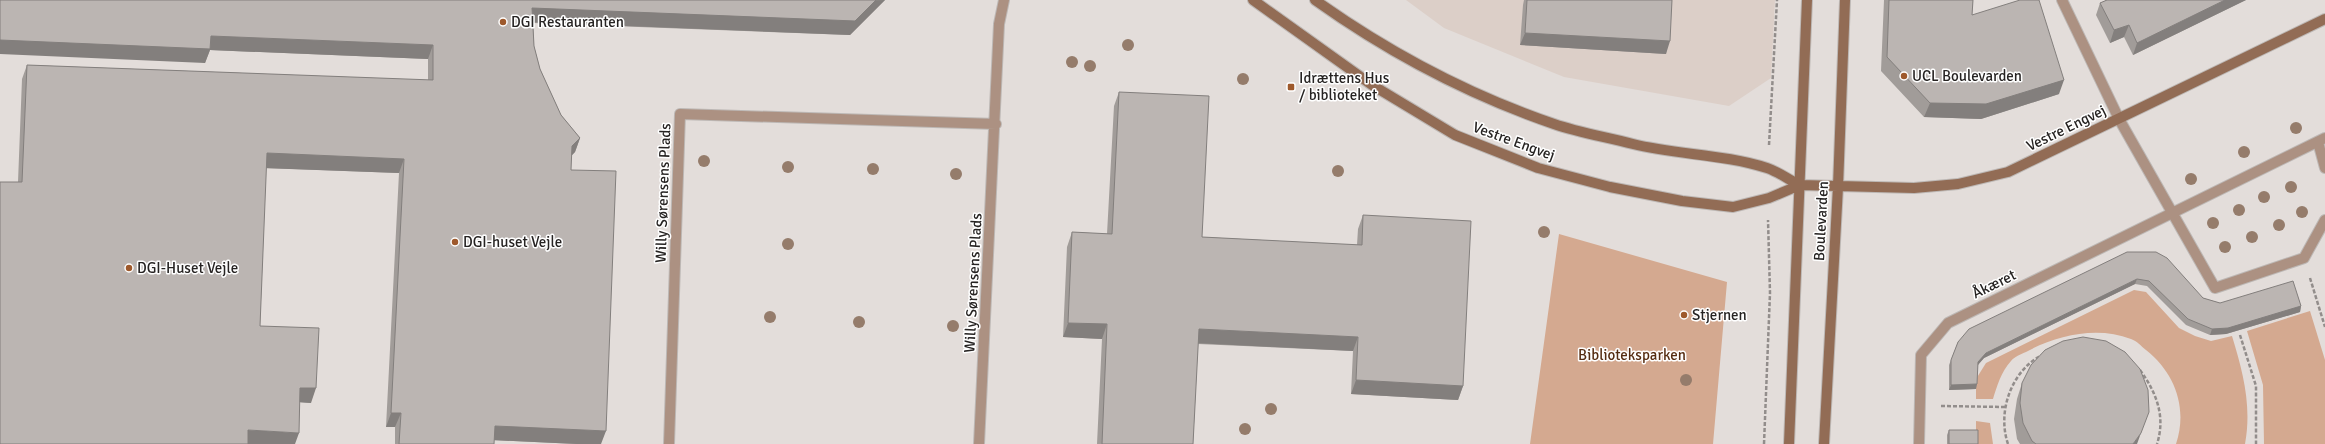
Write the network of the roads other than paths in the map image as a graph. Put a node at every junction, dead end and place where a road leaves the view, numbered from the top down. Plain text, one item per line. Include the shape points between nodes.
1 (1004, 0) edge
2 (1253, 0) edge
3 (1316, 0) edge
4 (1808, 0) edge
5 (1845, 0) edge
6 (2062, 0) edge
7 (2325, 19) edge
8 (2119, 119) junction
9 (996, 124) junction
10 (2322, 140) edge
11 (2325, 168) edge
12 (1800, 185) junction
13 (1838, 187) junction
14 (2171, 214) junction
15 (2325, 220) edge
16 (669, 444) edge
17 (979, 444) edge
18 (1789, 444) edge
19 (1824, 444) edge
20 (1919, 444) edge

1 - 9 street, Willy Sørensens Plads via 999,24
2 - 12 street, Vestre Engvej via 1372,85 1455,135 1538,168 1610,187 1682,201 1734,207 1769,198
3 - 12 street, Vestre Engvej via 1390,48 1478,95 1555,124 1646,147 1738,161 1768,169
4 - 12 street, Boulevarden
5 - 13 street, Boulevarden
6 - 8 street
7 - 8 street, Vestre Engvej
8 - 13 street, Vestre Engvej via 2008,172 1943,186
8 - 14 street
9 - 16 street, Willy Sørensens Plads via 680,114
9 - 17 street, Willy Sørensens Plads
10 - 11 street, Åkæret
10 - 14 street, Åkæret
12 - 13 street, Vestre Engvej
12 - 18 street, Boulevarden
13 - 19 street, Boulevarden
14 - 15 street via 2215,288 2304,258
14 - 20 street, Åkæret via 1948,323 1921,355

